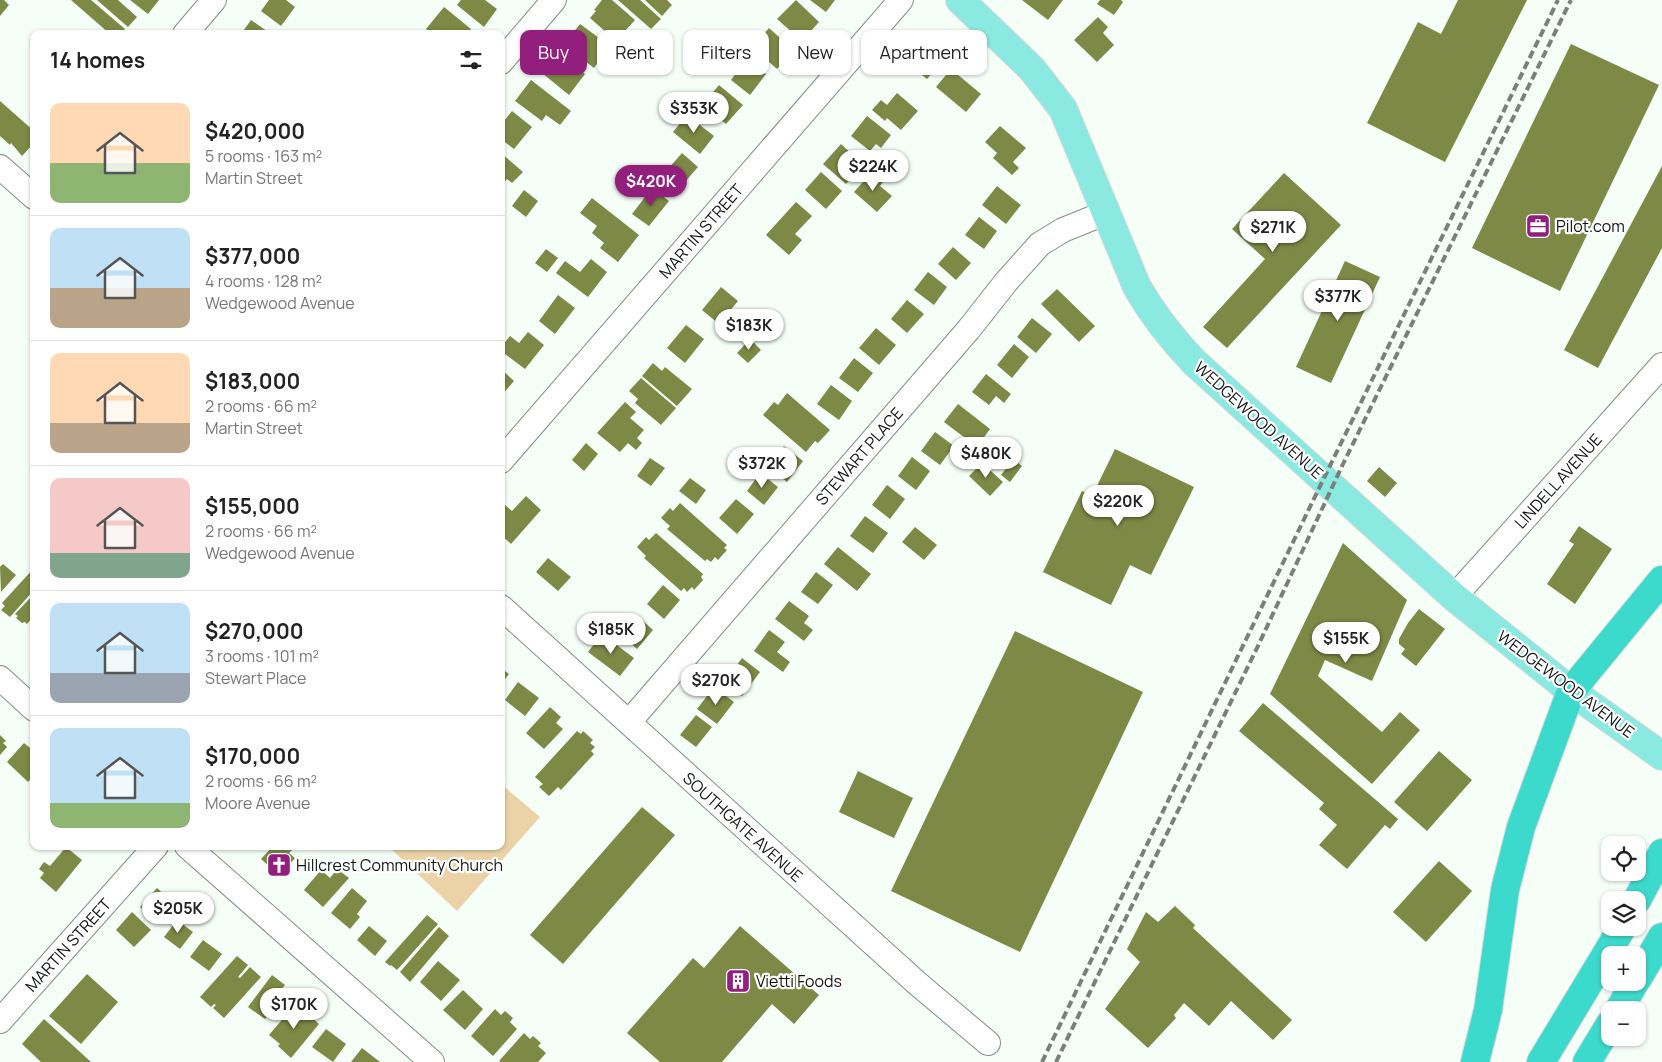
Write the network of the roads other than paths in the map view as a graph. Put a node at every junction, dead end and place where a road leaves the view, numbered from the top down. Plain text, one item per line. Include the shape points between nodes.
1 (214, 0) edge
2 (554, 0) edge
3 (900, 0) edge
4 (960, 0) edge
5 (188, 30) edge
6 (505, 57) edge
7 (0, 167) edge
8 (30, 193) edge
9 (1105, 213) junction
10 (1662, 365) edge
11 (505, 456) edge
12 (1662, 580) edge
13 (1454, 597) junction
14 (505, 611) edge
15 (0, 678) edge
16 (1571, 691) junction
17 (30, 705) edge
18 (629, 722) junction
19 (1662, 756) edge
20 (152, 850) edge
21 (192, 850) edge
22 (1662, 853) edge
23 (1642, 891) edge
24 (1617, 936) edge
25 (1662, 937) edge
26 (1646, 964) edge
27 (0, 1021) edge
28 (1601, 1039) edge
29 (988, 1043) dead end
30 (432, 1062) edge
31 (1475, 1062) edge
32 (1541, 1062) edge
33 (1587, 1062) edge

1 - 5 street
2 - 6 street
3 - 11 street, MARTIN STREET
4 - 9 main road, WEDGEWOOD AVENUE via 1032,69 1063,109
7 - 8 street
9 - 13 main road, WEDGEWOOD AVENUE via 1146,304 1181,348
9 - 18 street, STEWART PLACE via 1063,230 1040,244
10 - 13 street, LINDELL AVENUE
12 - 16 highway
13 - 16 main road, WEDGEWOOD AVENUE
14 - 18 street, SOUTHGATE AVENUE
15 - 17 street
16 - 19 main road, WEDGEWOOD AVENUE
16 - 31 highway via 1518,836 1505,890 1488,1010
18 - 29 street, SOUTHGATE AVENUE via 752,836
20 - 27 street, MARTIN STREET
21 - 30 street
22 - 23 highway
24 - 32 highway
25 - 26 highway
28 - 33 highway

